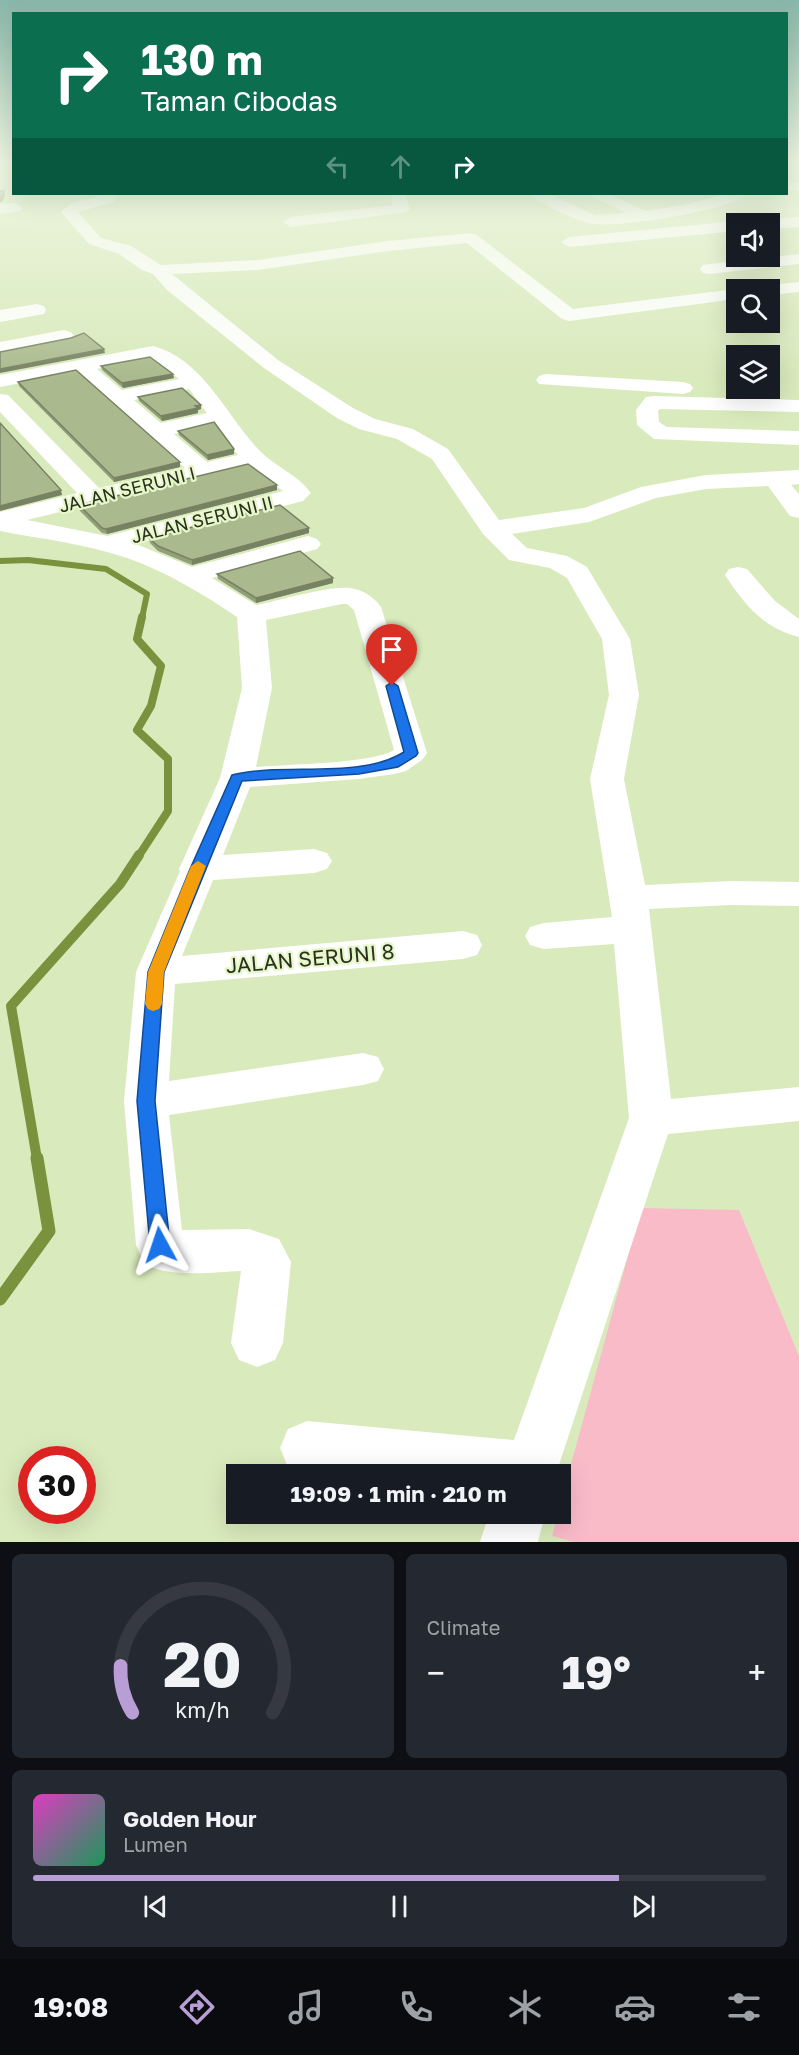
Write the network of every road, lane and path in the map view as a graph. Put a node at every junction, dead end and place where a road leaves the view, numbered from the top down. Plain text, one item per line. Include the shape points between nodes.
1 (91, 235) edge
2 (300, 235) edge
3 (642, 235) edge
4 (138, 242) dead end
5 (569, 242) dead end
6 (106, 246) junction
7 (320, 256) junction
8 (799, 259) edge
9 (709, 269) dead end
10 (159, 270) junction
11 (799, 287) edge
12 (780, 289) edge
13 (726, 295) edge
14 (37, 310) dead end
15 (0, 316) edge
16 (64, 336) dead end
17 (0, 348) edge
18 (81, 365) junction
19 (546, 380) dead end
20 (0, 381) edge
21 (193, 382) junction
22 (799, 393) edge
23 (118, 397) junction
24 (0, 400) edge
25 (799, 406) edge
26 (221, 416) junction
27 (157, 431) junction
28 (799, 438) edge
29 (254, 458) junction
30 (202, 470) junction
31 (794, 496) edge
32 (94, 497) junction
33 (0, 521) edge
34 (492, 529) junction
35 (104, 544) junction
36 (308, 544) dead end
37 (738, 575) dead end
38 (188, 576) junction
39 (251, 614) junction
40 (799, 628) edge
41 (237, 778) junction
42 (314, 861) dead end
43 (197, 869) junction
44 (799, 894) edge
45 (631, 914) junction
46 (544, 936) dead end
47 (463, 945) dead end
48 (156, 972) junction
49 (363, 1069) dead end
50 (146, 1101) junction
51 (799, 1104) edge
52 (651, 1118) junction
53 (257, 1343) dead end
54 (307, 1448) dead end
55 (399, 1464) edge
56 (533, 1464) edge
57 (514, 1524) edge
58 (509, 1542) edge

1 - 6 street
2 - 7 street
3 - 5 street
4 - 6 street
6 - 10 street via 125,250
7 - 10 street via 258,265
7 - 13 street via 471,238 569,315
8 - 9 street
10 - 34 street via 172,286 271,364 336,407 367,424 405,434 440,454
11 - 12 street
14 - 15 street
16 - 17 street
18 - 20 street
18 - 21 street via 153,352 170,358
18 - 23 street
19 - 22 street
21 - 23 street
21 - 26 street
23 - 27 street
24 - 32 street
25 - 28 street via 654,402 647,410 648,425 662,434
26 - 27 street
26 - 29 street
27 - 30 street
29 - 30 street, JALAN SERUNI I
29 - 35 street, JALAN SERUNI II via 299,493
30 - 32 street, JALAN SERUNI I
31 - 34 street via 706,482 650,492 589,515
32 - 33 street, JALAN SERUNI I
33 - 35 street
34 - 45 street via 518,554 558,562 578,573 616,639 624,695 607,779
35 - 38 street via 152,558
36 - 38 street
37 - 40 street via 777,621
38 - 39 street
39 - 41 street via 257,688
39 - 41 street via 342,596 358,599 367,607 411,753 394,764 359,770
41 - 43 street
42 - 43 street
43 - 48 street
44 - 45 street via 731,892
45 - 46 street
45 - 52 street
47 - 48 street, JALAN SERUNI 8
48 - 50 street
49 - 50 street
50 - 53 street via 160,1245 174,1251 249,1250 265,1256
51 - 52 street
52 - 56 street
54 - 55 street
57 - 58 street

